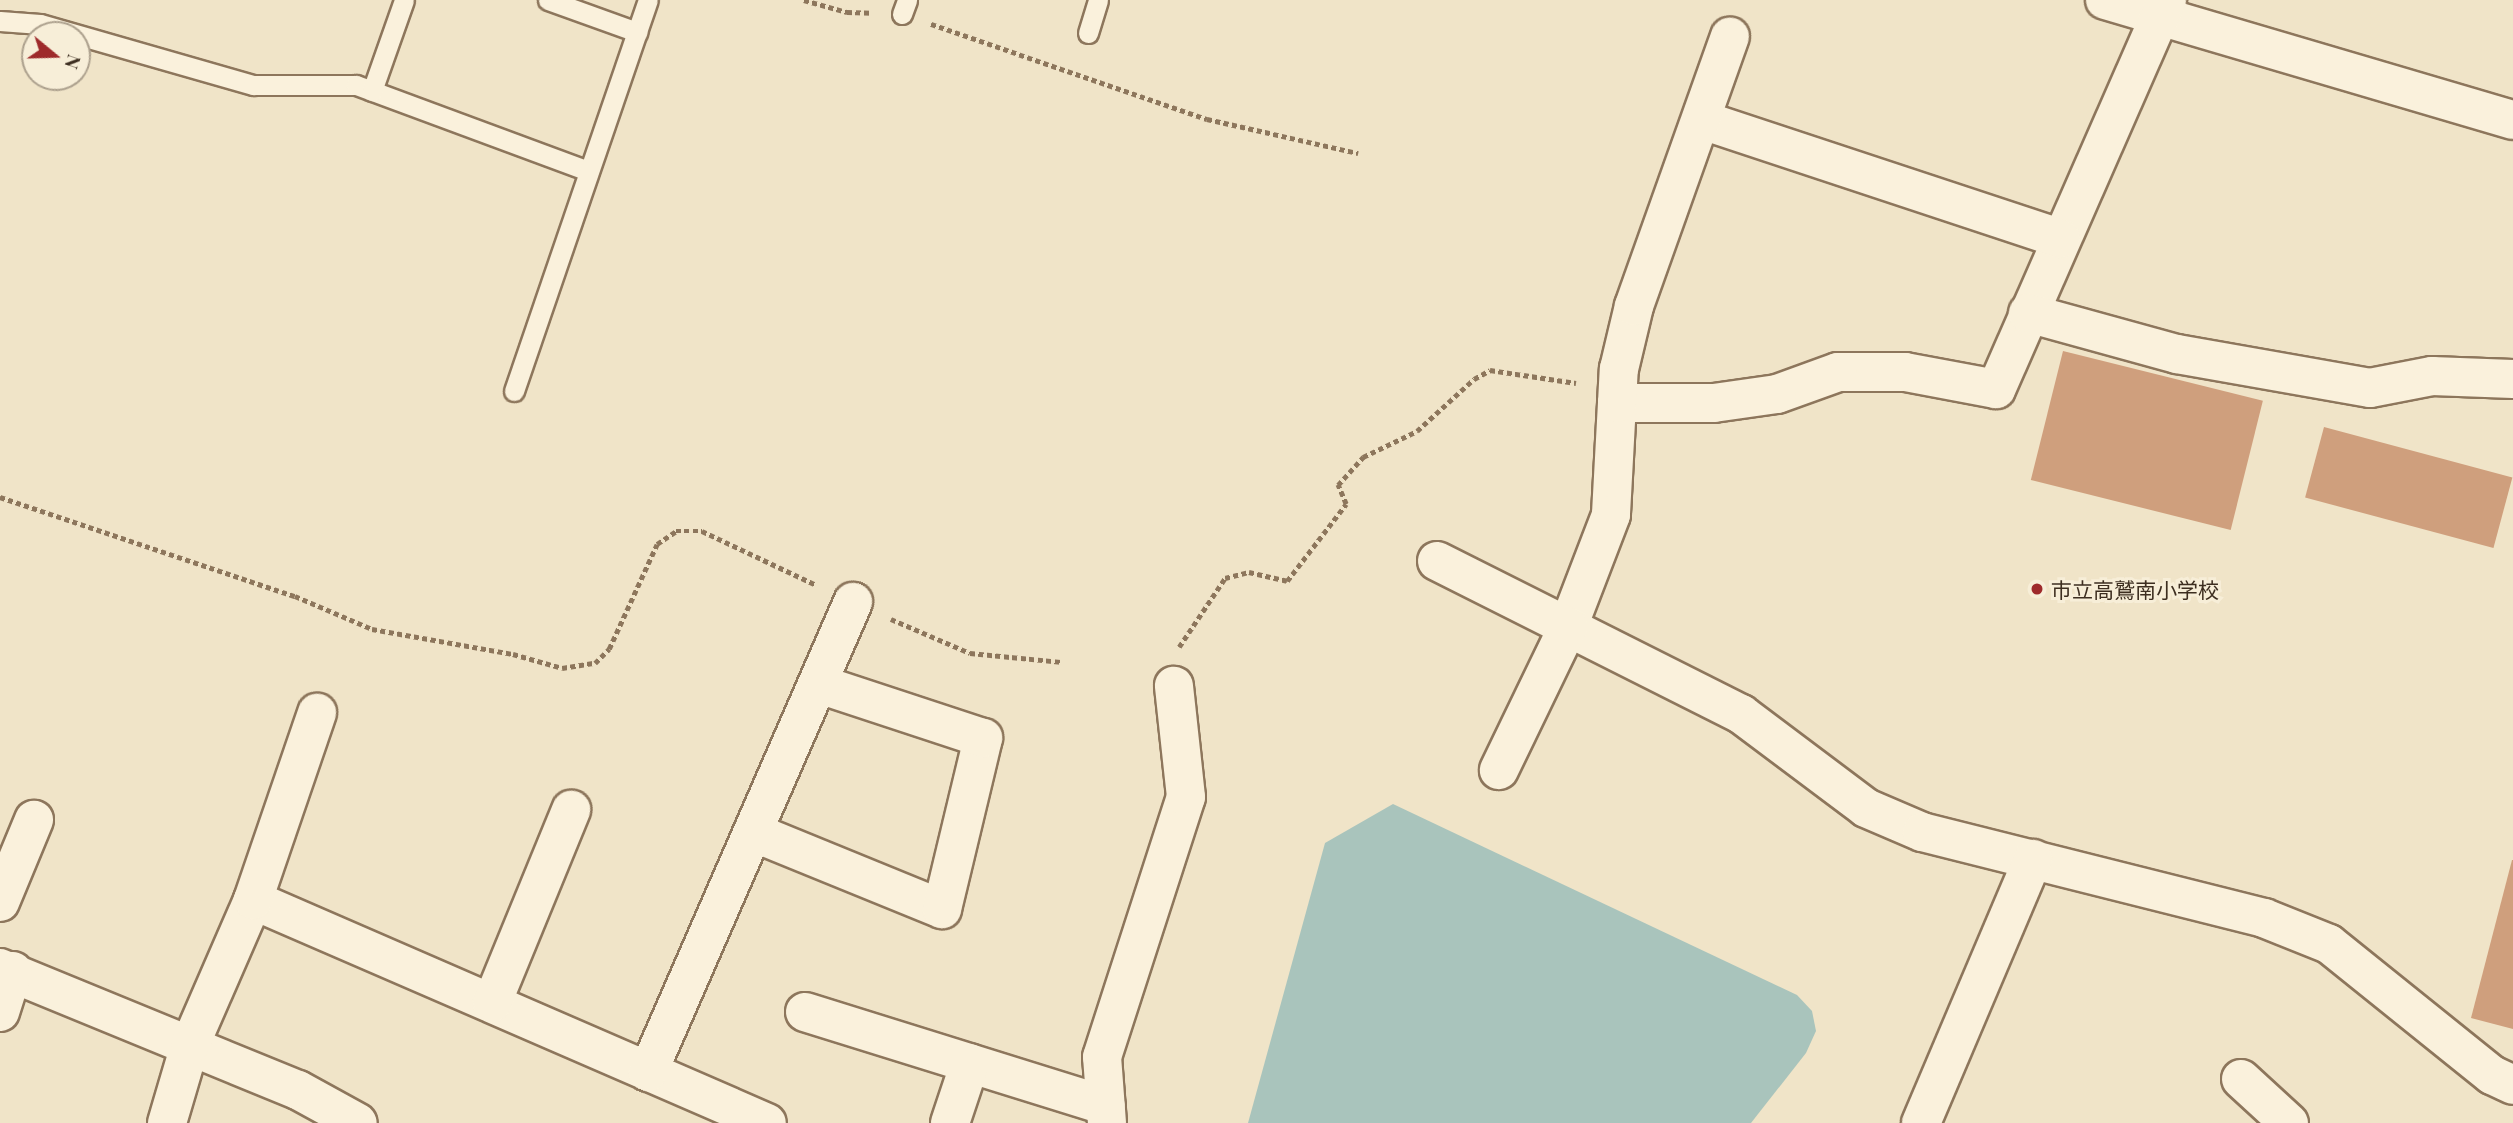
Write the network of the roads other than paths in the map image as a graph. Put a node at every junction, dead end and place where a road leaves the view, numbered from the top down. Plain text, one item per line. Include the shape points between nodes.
1 (404, 0) edge
2 (548, 0) edge
3 (648, 0) edge
4 (1098, 0) edge
5 (2105, 0) edge
6 (2163, 9) edge
7 (0, 21) edge
8 (637, 32) junction
9 (1088, 33) dead end
10 (1730, 37) dead end
11 (372, 91) junction
12 (1702, 120) junction
13 (2513, 120) edge
14 (589, 171) junction
15 (2061, 239) junction
16 (2028, 313) junction
17 (2513, 379) edge
18 (514, 391) dead end
19 (1617, 395) junction
20 (1437, 561) dead end
21 (853, 602) road end
22 (1569, 627) junction
23 (819, 684) junction
24 (1174, 686) road end
25 (317, 713) dead end
26 (1499, 770) dead end
27 (570, 810) dead end
28 (34, 820) dead end
29 (753, 832) junction
30 (2033, 859) junction
31 (253, 900) junction
32 (0, 902) edge
33 (6, 970) edge
34 (492, 1003) junction
35 (0, 1012) edge
36 (805, 1012) dead end
37 (190, 1045) junction
38 (970, 1063) junction
39 (648, 1072) junction
40 (2241, 1079) dead end
41 (2513, 1085) edge
42 (1107, 1114) edge
43 (167, 1123) edge
44 (358, 1123) edge
45 (767, 1123) edge
46 (950, 1123) edge
47 (1921, 1123) edge
48 (2289, 1123) edge

1 - 11 lane
2 - 8 lane
3 - 8 lane
4 - 9 lane
5 - 6 street
6 - 13 street
6 - 15 street
7 - 11 lane via 40,24 253,85 356,85
8 - 14 lane
10 - 12 street
11 - 14 lane
12 - 15 street
12 - 19 street via 1634,306
14 - 18 lane
15 - 16 street
16 - 17 street via 2177,354 2370,388 2431,376
16 - 19 street via 1996,389 1905,372 1838,372 1777,394 1714,403
19 - 22 street via 1611,515
20 - 22 street
21 - 23 street
22 - 26 street
22 - 30 street via 1741,714 1866,808 1922,832
23 - 29 street
23 - 29 street via 983,737 942,909
24 - 42 street via 1186,797 1101,1057
25 - 31 street
27 - 34 street
28 - 32 street
29 - 39 street
30 - 41 street via 2264,918 2329,944 2491,1075
30 - 47 street
31 - 34 street
31 - 37 street
33 - 35 street
33 - 37 street
34 - 39 street
36 - 38 street
37 - 43 street
37 - 44 street via 299,1090
38 - 42 street
38 - 46 street
39 - 45 street
40 - 48 street

